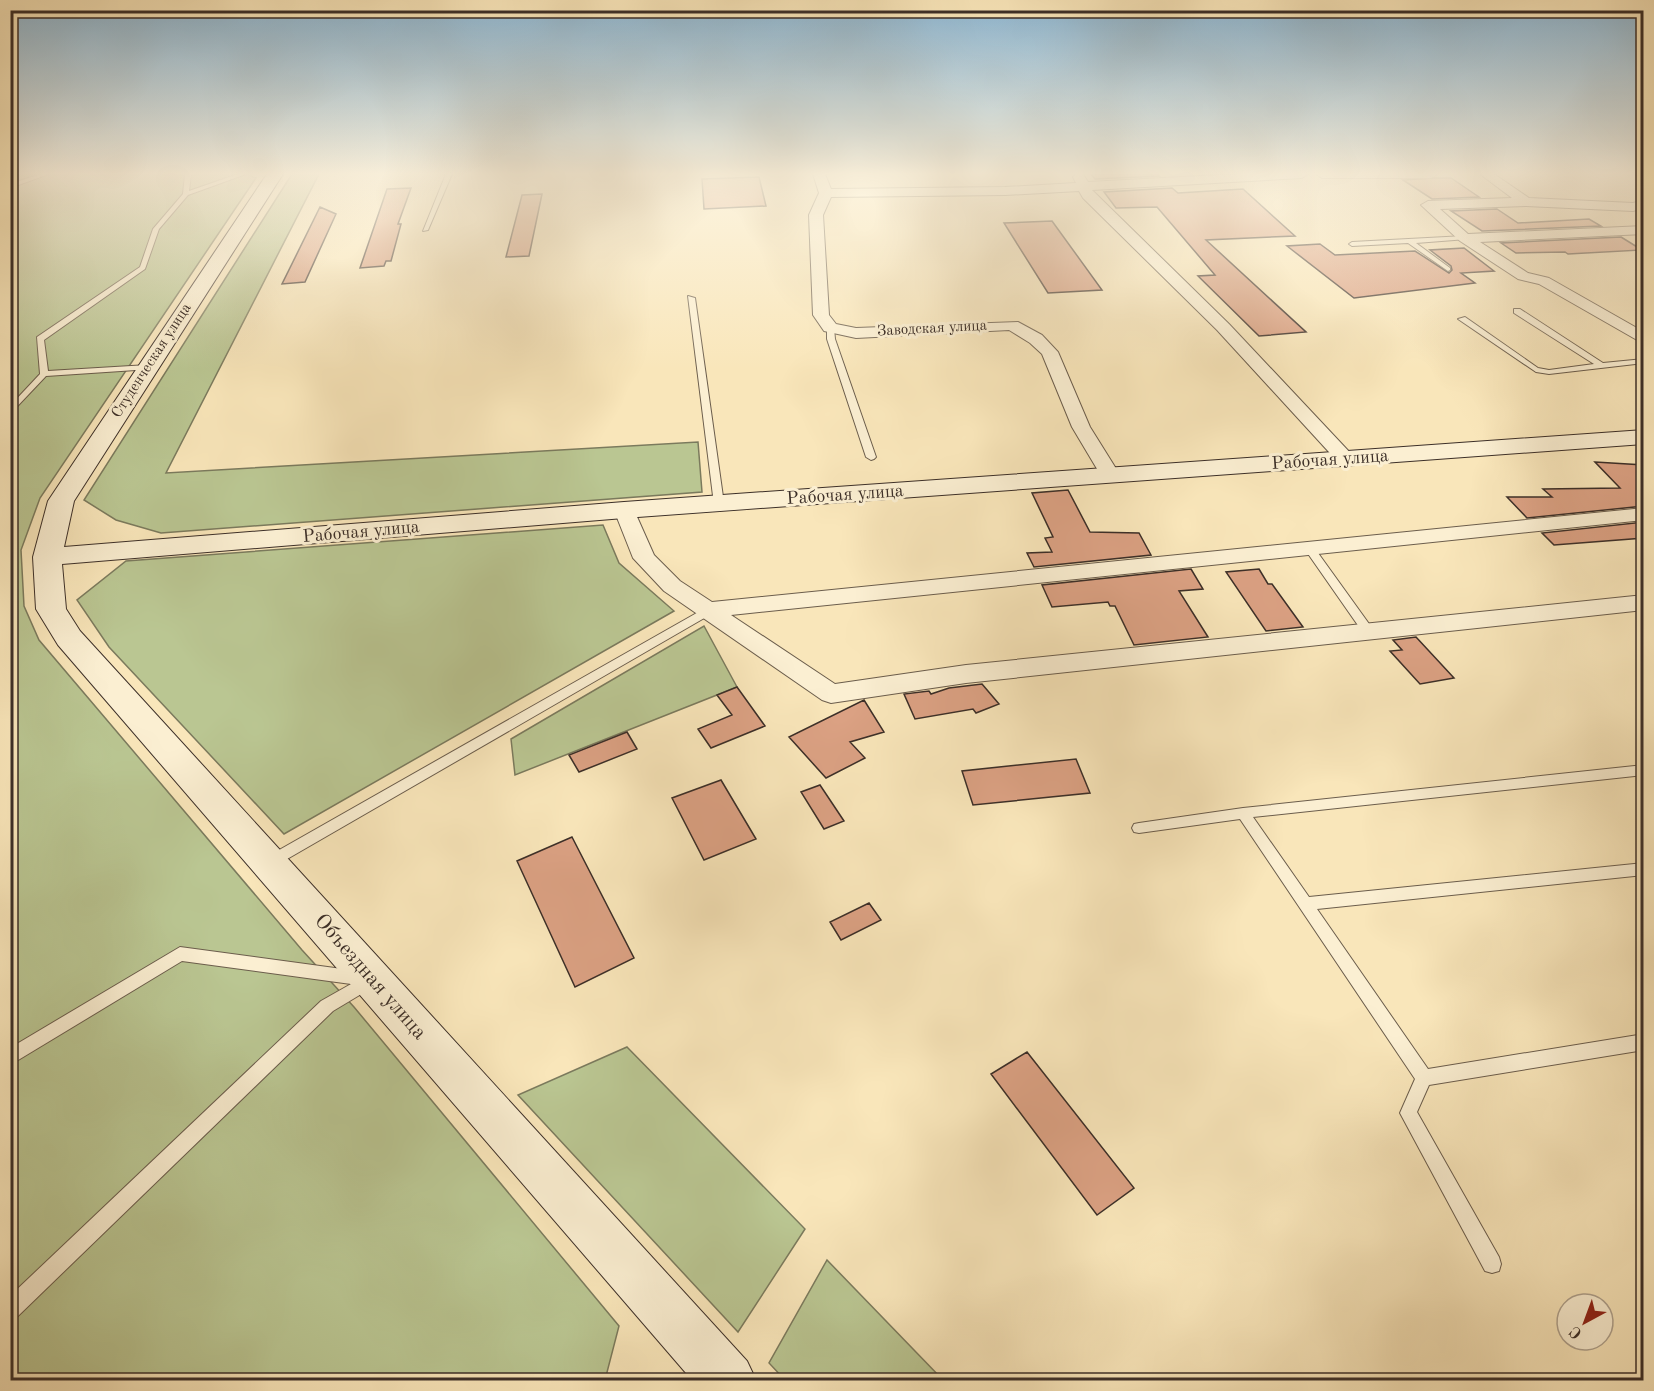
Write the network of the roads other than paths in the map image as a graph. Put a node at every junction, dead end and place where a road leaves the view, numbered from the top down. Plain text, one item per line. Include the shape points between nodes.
1 (153, 239) edge
2 (232, 239) edge
3 (817, 239) edge
4 (1133, 239) edge
5 (1447, 239) edge
6 (1465, 239) edge
7 (1409, 241) junction
8 (1352, 244) dead end
9 (1448, 269) dead end
10 (691, 298) dead end
11 (1517, 311) dead end
12 (1462, 319) dead end
13 (830, 328) junction
14 (1644, 339) edge
15 (1644, 361) edge
16 (1602, 366) junction
17 (148, 367) junction
18 (44, 374) junction
19 (10, 412) edge
20 (1644, 437) edge
21 (871, 457) dead end
22 (1346, 459) junction
23 (1110, 475) junction
24 (720, 504) junction
25 (624, 510) junction
26 (1644, 514) edge
27 (1309, 548) junction
28 (47, 557) junction
29 (1644, 602) edge
30 (709, 610) junction
31 (1368, 631) junction
32 (1644, 770) edge
33 (1243, 813) junction
34 (1139, 828) dead end
35 (269, 863) junction
36 (1644, 868) edge
37 (1305, 904) junction
38 (372, 980) junction
39 (1644, 1042) edge
40 (10, 1057) edge
41 (1424, 1078) junction
42 (1491, 1264) dead end
43 (10, 1310) edge
44 (721, 1376) edge

1 - 18 lane via 143,268 40,339
2 - 17 main road, Студенческая улица
3 - 13 street via 821,315
4 - 22 street via 1223,327
5 - 7 lane
6 - 14 street via 1523,276 1544,281
7 - 8 lane
7 - 9 lane
10 - 24 lane
11 - 16 lane
12 - 16 lane via 1536,370
13 - 21 lane
13 - 23 street, Заводская улица via 864,333 1012,325 1050,352 1081,427
15 - 16 lane
17 - 18 lane
17 - 28 main road, Студенческая улица via 62,501
18 - 19 lane
20 - 22 main road, Рабочая улица
22 - 23 main road, Рабочая улица
23 - 24 main road, Рабочая улица
24 - 25 main road, Рабочая улица
25 - 28 main road, Рабочая улица
25 - 30 street via 644,558 672,586
26 - 27 street
27 - 30 street
27 - 31 lane
28 - 35 main road, Объездная улица via 51,609 69,638
29 - 31 street
30 - 31 street via 831,694 966,674
30 - 35 lane
32 - 33 lane
33 - 34 lane
33 - 37 lane
35 - 38 main road, Объездная улица
36 - 37 lane
37 - 41 lane
38 - 40 lane via 180,954
38 - 43 lane via 327,1006
38 - 44 main road, Объездная улица
39 - 41 lane
41 - 42 lane via 1408,1113

